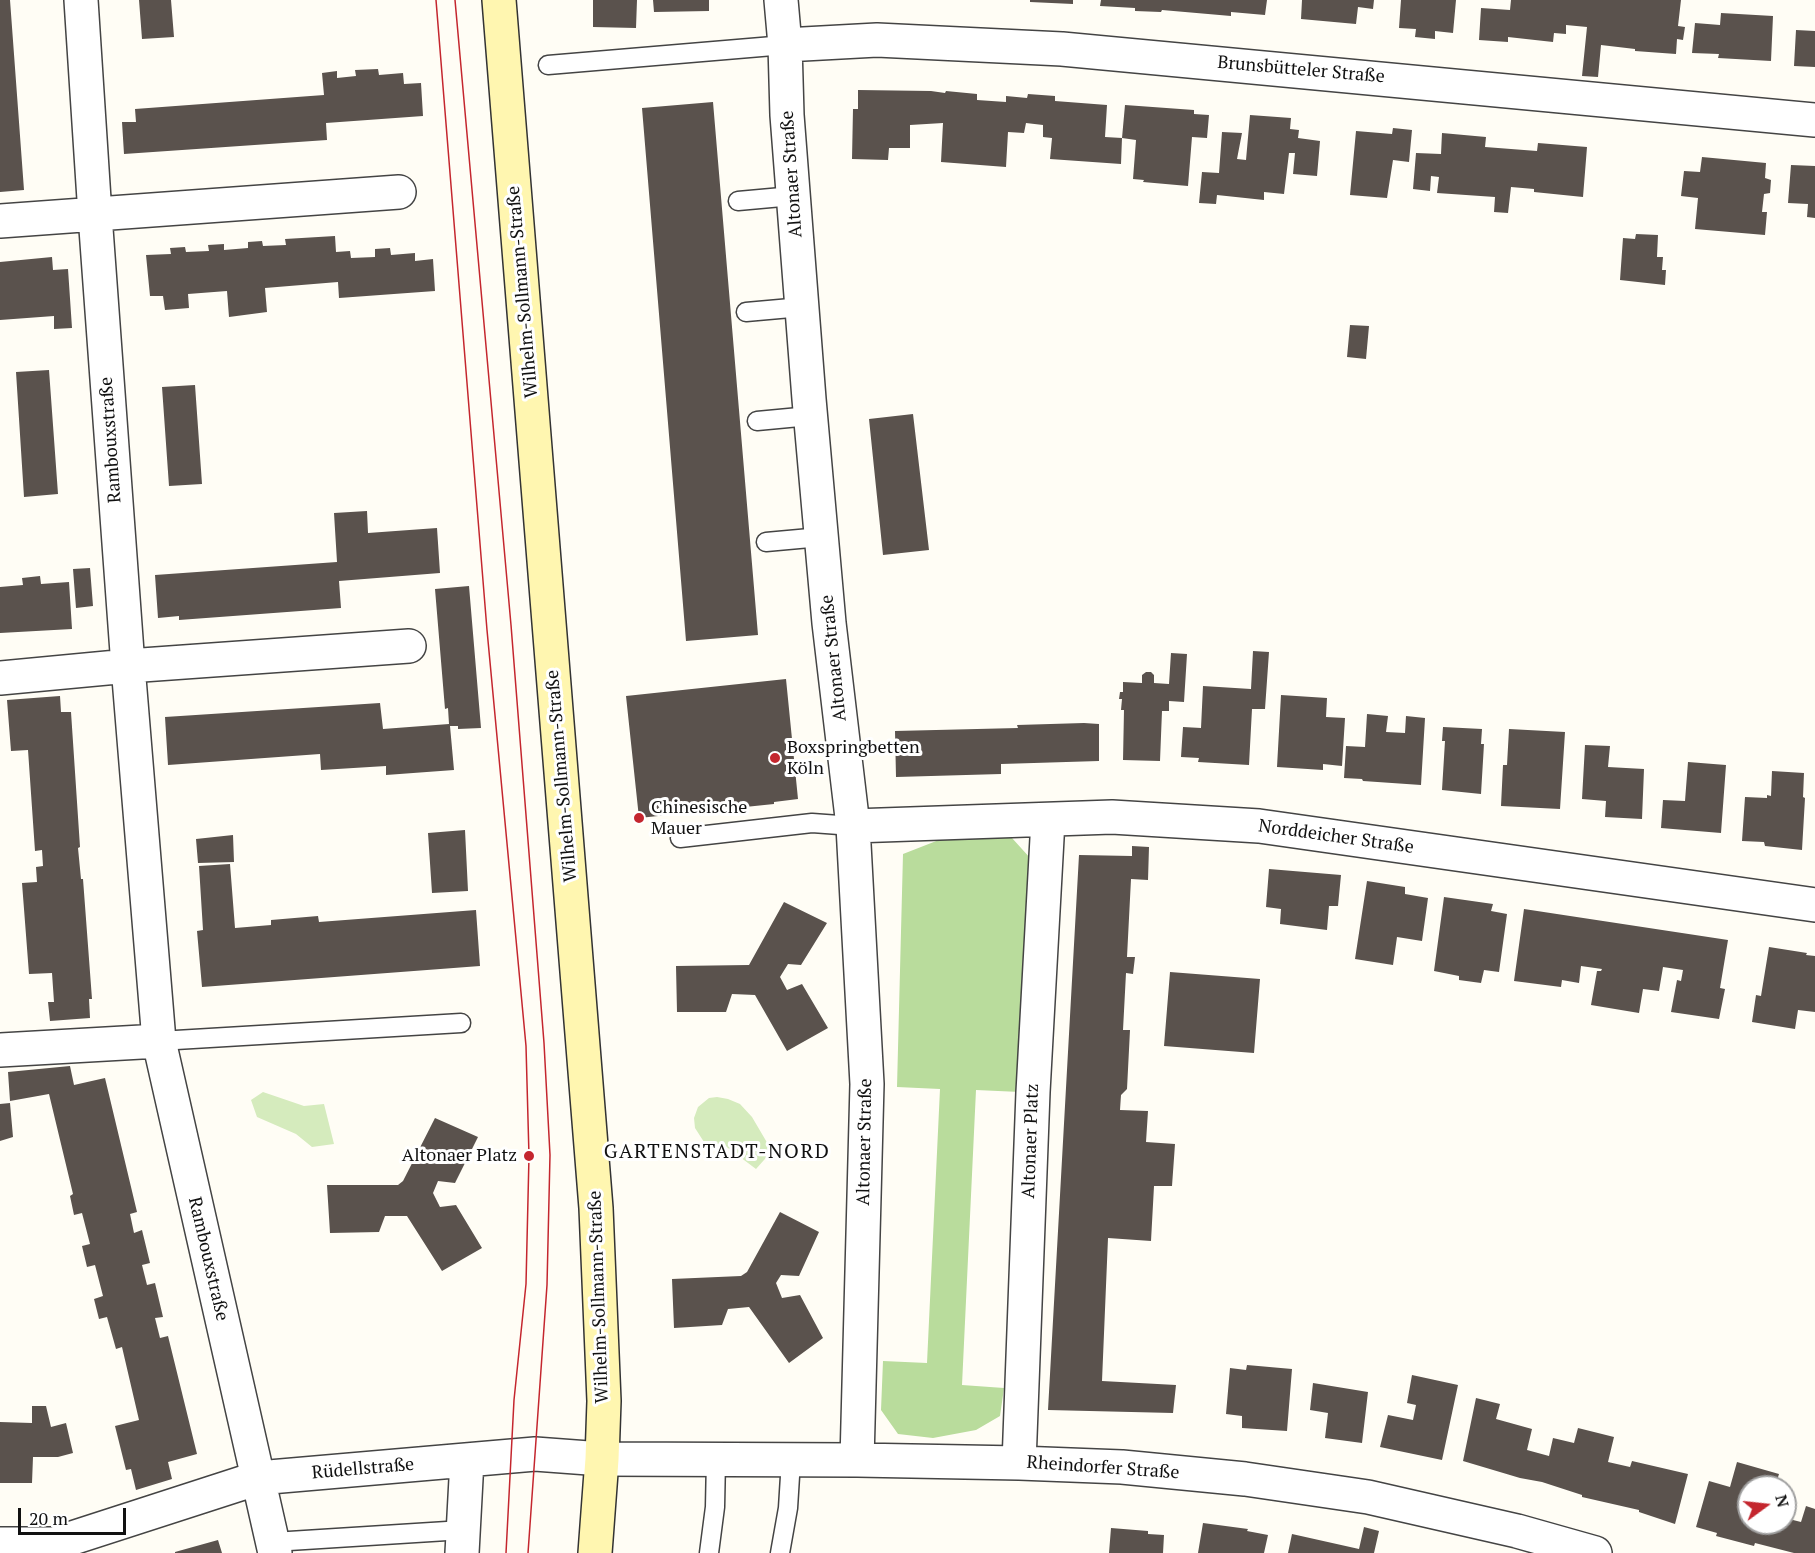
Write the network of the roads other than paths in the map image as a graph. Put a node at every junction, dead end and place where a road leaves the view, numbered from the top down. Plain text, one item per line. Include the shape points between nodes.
1 (81, 0) edge
2 (499, 0) edge
3 (782, 0) edge
4 (785, 45) junction
5 (548, 65) dead end
6 (1815, 120) edge
7 (399, 192) dead end
8 (793, 196) junction
9 (738, 201) dead end
10 (95, 215) junction
11 (0, 221) edge
12 (802, 307) junction
13 (746, 312) dead end
14 (810, 416) junction
15 (757, 422) dead end
16 (822, 537) junction
17 (766, 542) dead end
18 (409, 646) dead end
19 (128, 666) junction
20 (0, 678) edge
21 (1048, 820) junction
22 (853, 826) junction
23 (680, 838) dead end
24 (1815, 905) edge
25 (461, 1023) dead end
26 (159, 1041) junction
27 (0, 1050) edge
28 (602, 1459) junction
29 (716, 1459) junction
30 (467, 1460) junction
31 (790, 1460) junction
32 (857, 1460) junction
33 (1019, 1463) junction
34 (258, 1478) junction
35 (462, 1541) edge
36 (0, 1544) edge
37 (274, 1547) edge
38 (55, 1549) edge
39 (595, 1553) edge
40 (710, 1553) edge
41 (780, 1553) edge
42 (1595, 1553) edge

1 - 10 street, Rambouxstraße
2 - 28 street, Wilhelm-Sollmann-Straße via 596,1208 604,1383
3 - 4 street, Altonaer Straße
4 - 5 lane
4 - 6 street, Brunsbütteler Straße via 877,40 1062,49
4 - 8 street, Altonaer Straße
7 - 10 street
8 - 9 lane
8 - 12 street, Altonaer Straße
10 - 11 street
10 - 19 street, Rambouxstraße
12 - 13 lane
12 - 14 street, Altonaer Straße
14 - 15 lane
14 - 16 street, Altonaer Straße
16 - 17 lane
16 - 22 street, Altonaer Straße
18 - 19 street
19 - 20 street
19 - 26 street, Rambouxstraße
21 - 22 street, Norddeicher Straße
21 - 24 street, Norddeicher Straße via 1112,817 1259,826
21 - 33 street, Altonaer Platz
22 - 23 lane via 812,824
22 - 32 street, Altonaer Straße via 867,1084
25 - 26 lane
26 - 27 street
26 - 34 street, Rambouxstraße
28 - 29 street, Rheindorfer Straße
28 - 30 street, Rüdellstraße via 535,1454
28 - 39 street, Wilhelm-Sollmann-Straße
29 - 31 street, Rheindorfer Straße
29 - 40 lane
30 - 34 street, Rüdellstraße
30 - 35 street
31 - 32 street, Rheindorfer Straße
31 - 41 lane via 788,1508
32 - 33 street, Rheindorfer Straße
33 - 42 street, Rheindorfer Straße via 1122,1467 1368,1497
34 - 37 street
34 - 38 street, Rüdellstraße
35 - 37 lane
36 - 38 street, Rüdellstraße

